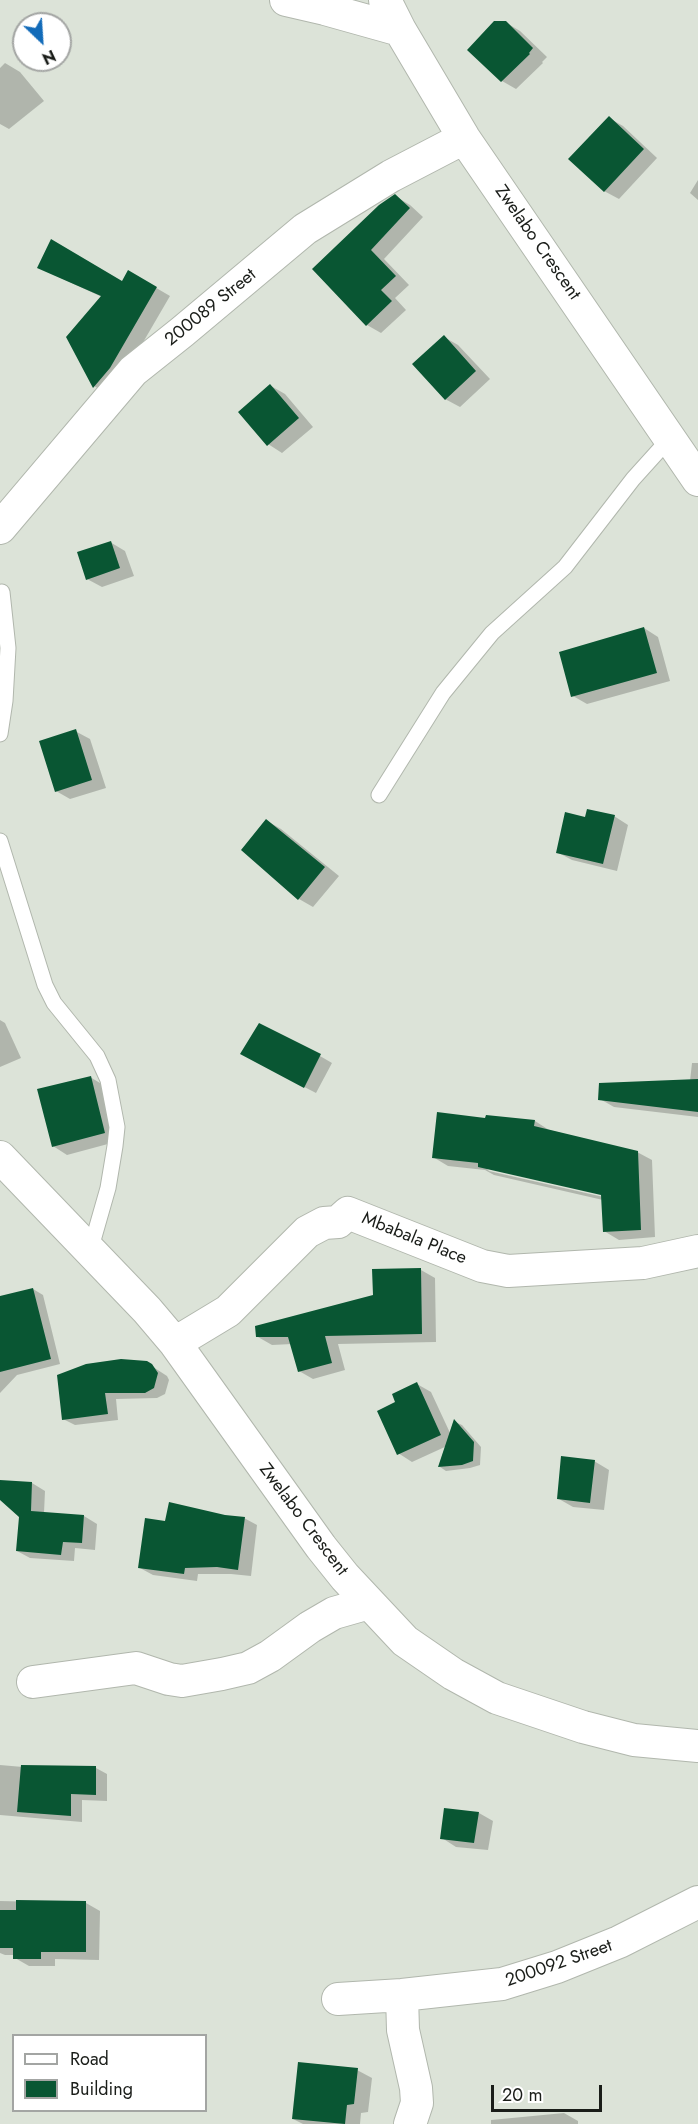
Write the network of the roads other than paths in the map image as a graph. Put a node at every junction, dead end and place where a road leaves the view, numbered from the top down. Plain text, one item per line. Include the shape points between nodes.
1 (286, 0) edge
2 (385, 0) edge
3 (400, 30) junction
4 (464, 138) junction
5 (670, 438) junction
6 (698, 480) edge
7 (0, 528) edge
8 (2, 592) dead end
9 (0, 734) edge
10 (379, 795) dead end
11 (0, 841) edge
12 (0, 1157) edge
13 (90, 1251) junction
14 (698, 1251) edge
15 (175, 1343) junction
16 (369, 1603) junction
17 (33, 1682) dead end
18 (698, 1746) edge
19 (698, 1902) edge
20 (402, 1995) junction
21 (338, 1999) dead end
22 (410, 2124) edge

1 - 3 street
2 - 3 street, Zwelabo Crescent
3 - 4 street, Zwelabo Crescent
4 - 5 street, Zwelabo Crescent
4 - 7 street, 200089 Street via 391,176 305,229 133,371
5 - 6 street, Zwelabo Crescent
5 - 10 lane via 565,567 492,633 450,684
8 - 9 lane via 8,648
11 - 13 lane via 45,985 54,1003 97,1056 108,1080 117,1127 108,1188
12 - 13 street, Zwelabo Crescent
13 - 15 street, Zwelabo Crescent
14 - 15 street, Mbabala Place via 643,1263 508,1270 482,1266 348,1213 338,1222 324,1222 307,1232 228,1311
15 - 16 street, Zwelabo Crescent via 321,1547
16 - 17 street via 334,1613 248,1668 182,1681 130,1668
16 - 18 street, Zwelabo Crescent via 405,1641 497,1698 634,1740
19 - 20 street, 200092 Street via 619,1942 557,1967 502,1984
20 - 21 street, 200092 Street
20 - 22 street via 403,2030 417,2103

